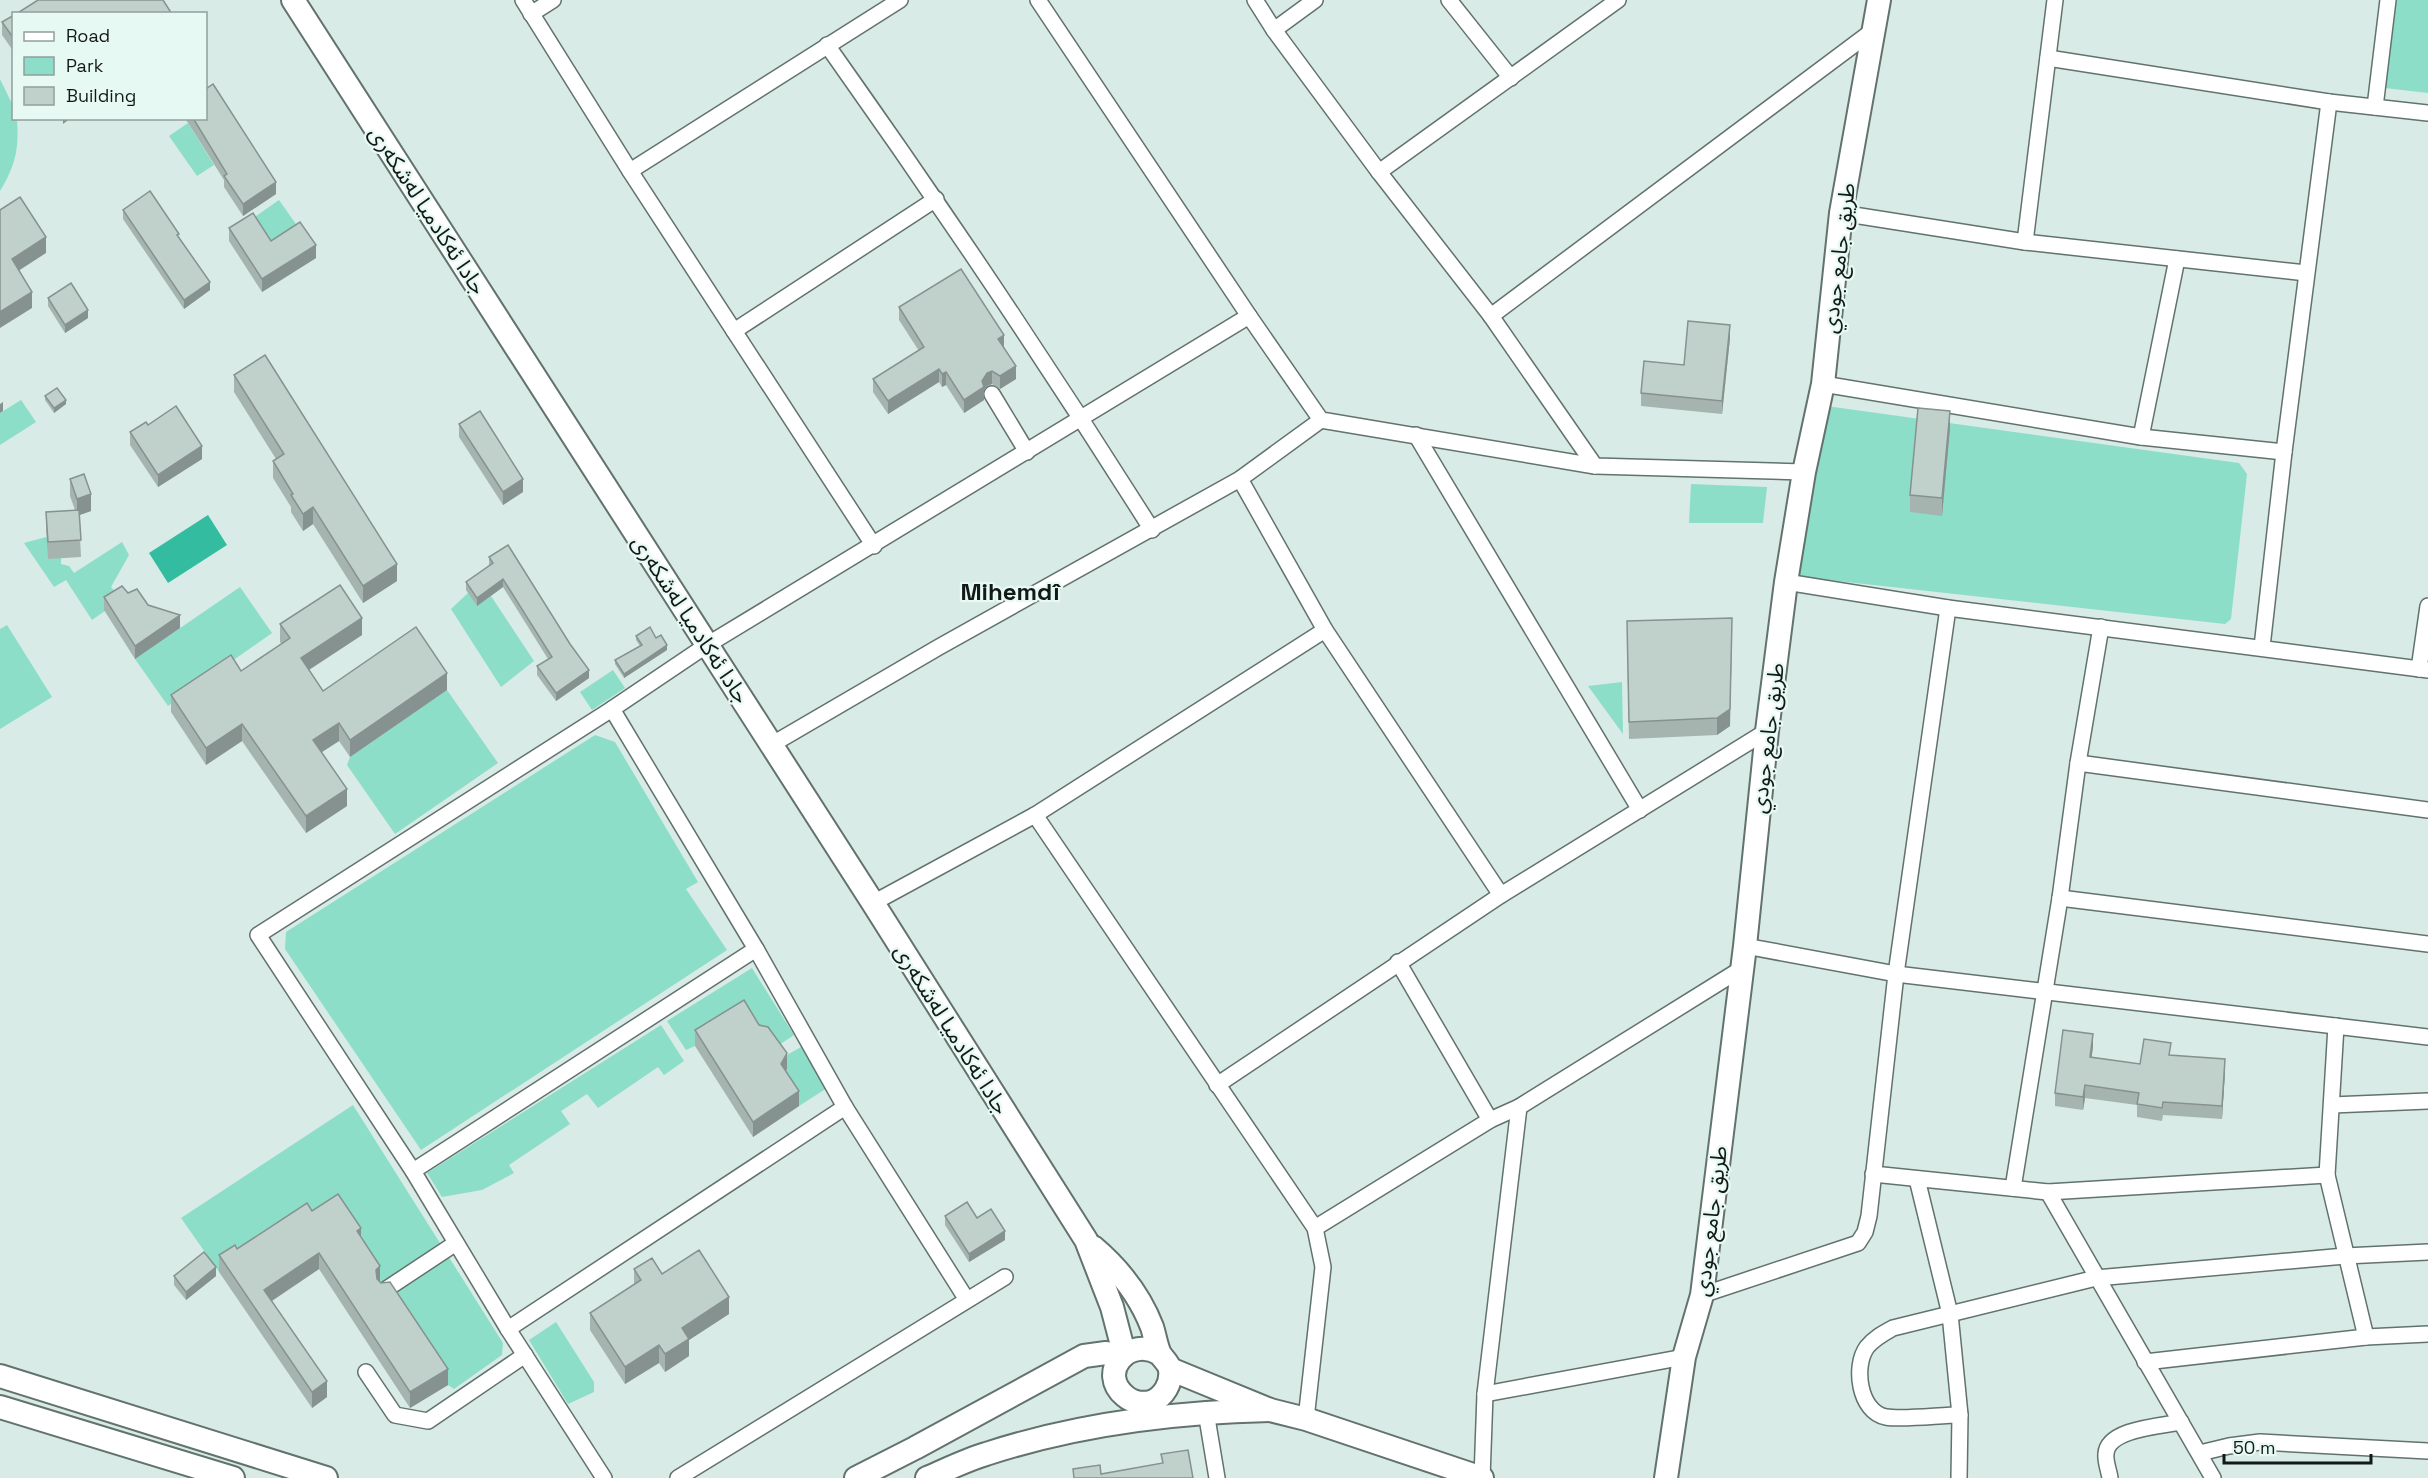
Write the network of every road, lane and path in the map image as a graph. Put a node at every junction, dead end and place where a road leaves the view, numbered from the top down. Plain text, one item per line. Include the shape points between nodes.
1 (294, 0) edge
2 (523, 0) edge
3 (554, 0) edge
4 (900, 0) edge
5 (1038, 0) edge
6 (1255, 0) edge
7 (1315, 0) edge
8 (1449, 0) edge
9 (1618, 0) edge
10 (1879, 0) edge
11 (2055, 0) edge
12 (2388, 0) edge
13 (531, 14) junction
14 (1875, 29) junction
15 (1274, 30) junction
16 (827, 45) junction
17 (2048, 58) junction
18 (1511, 78) junction
19 (2329, 102) junction
20 (2375, 107) junction
21 (2428, 113) edge
22 (630, 171) junction
23 (1379, 171) junction
24 (936, 199) junction
25 (1841, 213) junction
26 (2025, 242) junction
27 (2176, 259) junction
28 (2306, 273) junction
29 (1249, 316) junction
30 (1491, 316) junction
31 (734, 331) junction
32 (1822, 384) junction
33 (992, 394) dead end
34 (1082, 418) junction
35 (1321, 420) junction
36 (1416, 435) junction
37 (2141, 437) junction
38 (1027, 452) junction
39 (2284, 452) junction
40 (1595, 466) junction
41 (1804, 472) junction
42 (1240, 479) junction
43 (1152, 530) junction
44 (874, 546) junction
45 (1786, 582) junction
46 (2428, 606) edge
47 (1948, 608) junction
48 (2101, 627) junction
49 (1326, 630) junction
50 (707, 645) junction
51 (2262, 647) junction
52 (2424, 669) edge
53 (612, 709) junction
54 (1767, 731) junction
55 (771, 745) junction
56 (2078, 763) junction
57 (1640, 810) junction
58 (2428, 810) edge
59 (1035, 815) junction
60 (1501, 896) junction
61 (2060, 898) junction
62 (873, 903) junction
63 (2428, 944) edge
64 (1745, 946) junction
65 (756, 949) junction
66 (1398, 962) junction
67 (1741, 969) junction
68 (1896, 974) junction
69 (2045, 991) junction
70 (2336, 1026) junction
71 (2428, 1038) edge
72 (1217, 1085) junction
73 (2428, 1101) edge
74 (2332, 1104) junction
75 (845, 1107) junction
76 (1519, 1107) junction
77 (1490, 1120) junction
78 (413, 1170) junction
79 (1873, 1173) junction
80 (2327, 1175) junction
81 (1917, 1179) junction
82 (2013, 1188) junction
83 (2049, 1191) junction
84 (1315, 1228) junction
85 (1086, 1240) junction
86 (456, 1243) junction
87 (2428, 1252) edge
88 (2345, 1256) junction
89 (1005, 1277) dead end
90 (2097, 1278) junction
91 (385, 1290) edge
92 (1702, 1295) junction
93 (967, 1300) junction
94 (1950, 1314) junction
95 (508, 1329) junction
96 (2428, 1334) edge
97 (2366, 1337) junction
98 (525, 1355) junction
99 (1123, 1355) junction
100 (1684, 1357) junction
101 (1165, 1361) junction
102 (2145, 1362) junction
103 (366, 1372) dead end
104 (0, 1376) edge
105 (1485, 1394) junction
106 (1150, 1400) junction
107 (0, 1407) edge
108 (1270, 1410) junction
109 (1206, 1412) junction
110 (1960, 1415) junction
111 (1306, 1419) junction
112 (2181, 1422) junction
113 (1110, 1424) junction
114 (2428, 1451) edge
115 (2200, 1453) junction
116 (934, 1477) edge
117 (233, 1478) edge
118 (326, 1478) edge
119 (604, 1478) edge
120 (678, 1478) edge
121 (856, 1478) edge
122 (1217, 1478) edge
123 (1482, 1478) edge
124 (1666, 1478) edge
125 (1959, 1478) edge
126 (2110, 1478) edge
127 (2213, 1478) edge

1 - 50 main road, جادا ئه‌كادميا له‌شكه‌رى
2 - 13 street
3 - 13 street
4 - 16 street
5 - 29 street
6 - 15 street
7 - 15 street
8 - 18 street
9 - 18 street
10 - 14 main road, طريق جامع جودي
11 - 17 street
12 - 20 street
13 - 22 street
14 - 25 main road, طريق جامع جودي
14 - 30 street
15 - 23 street
16 - 22 street
16 - 24 street
17 - 19 street
17 - 26 street
18 - 23 street
19 - 20 street
19 - 28 street
20 - 21 street
22 - 31 street
23 - 30 street
24 - 31 street
24 - 34 street
25 - 26 street
25 - 32 main road, طريق جامع جودي
26 - 27 street
27 - 28 street
27 - 37 street
28 - 39 street
29 - 34 street
29 - 35 street
30 - 40 street
31 - 44 street
32 - 37 street
32 - 41 main road, طريق جامع جودي
33 - 38 street
34 - 38 street
34 - 43 street
35 - 36 street
35 - 42 street
36 - 40 street
36 - 57 street
37 - 39 street
38 - 44 street
39 - 51 street
40 - 41 street
41 - 45 main road, طريق جامع جودي
42 - 43 street
42 - 49 street
43 - 55 street
44 - 50 street
45 - 47 street
45 - 54 main road, طريق جامع جودي
46 - 52 street
47 - 48 street
47 - 68 street
48 - 51 street
48 - 56 street
49 - 59 street
49 - 60 street
50 - 53 street
50 - 55 main road, جادا ئه‌كادميا له‌شكه‌رى
51 - 52 street
53 - 65 street
53 - 78 street via 258,935
54 - 57 street
54 - 64 main road, طريق جامع جودي
55 - 62 main road, جادا ئه‌كادميا له‌شكه‌رى
56 - 58 street
56 - 61 street
57 - 60 street
59 - 62 street
59 - 72 street
60 - 66 street
61 - 63 street
61 - 69 street
62 - 85 main road, جادا ئه‌كادميا له‌شكه‌رى
64 - 67 main road, طريق جامع جودي
64 - 68 street
65 - 75 street
65 - 78 street
66 - 72 street
66 - 77 street
67 - 76 street
67 - 92 main road, طريق جامع جودي
68 - 69 street
68 - 79 street
69 - 70 street
69 - 82 street
70 - 71 street
70 - 74 street
72 - 84 street
73 - 74 street
74 - 80 street
75 - 93 street
75 - 95 street
76 - 77 street
76 - 105 street
77 - 84 street
78 - 86 street
79 - 81 street
79 - 92 street via 1869,1216 1858,1243
80 - 83 street
80 - 88 street
81 - 82 street
81 - 94 street
82 - 83 street
83 - 90 street
84 - 111 street via 1323,1267
85 - 99 main road via 1112,1307
85 - 101 main road via 1125,1279 1140,1302
86 - 91 street
86 - 95 street
87 - 88 street
88 - 90 street
88 - 97 street
89 - 93 street
90 - 94 street
90 - 102 street
92 - 100 main road, طريق جامع جودي
93 - 120 street
94 - 110 street
94 - 110 street via 1893,1328 1877,1337 1866,1347 1860,1363 1861,1385 1868,1404 1884,1417
95 - 98 street
96 - 97 street
97 - 102 street
98 - 103 street via 428,1421 394,1415
98 - 119 street
99 - 101 main road via 1143,1348
99 - 106 main road via 1115,1371 1117,1386 1127,1398
99 - 121 main road via 1084,1356
100 - 105 street
100 - 124 main road, طريق جامع جودي
101 - 106 main road via 1170,1380 1166,1390
101 - 108 main road
102 - 112 street
104 - 118 main road
105 - 123 street
106 - 109 main road
106 - 113 main road via 1124,1410
107 - 117 main road
108 - 109 main road
108 - 111 main road
109 - 113 main road
109 - 122 street
110 - 125 street
111 - 123 main road
112 - 115 street
112 - 126 street via 2119,1435 2109,1444 2106,1454
113 - 116 main road via 1005,1448
114 - 115 street via 2260,1442
115 - 127 street

